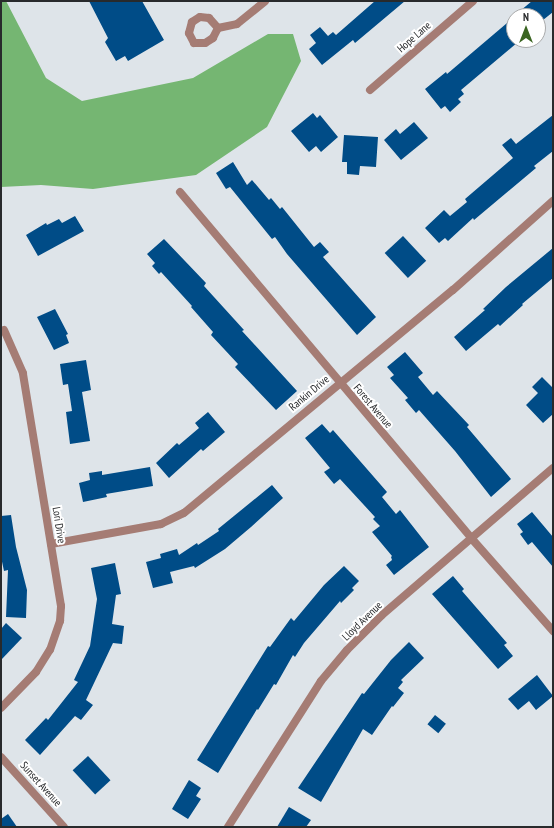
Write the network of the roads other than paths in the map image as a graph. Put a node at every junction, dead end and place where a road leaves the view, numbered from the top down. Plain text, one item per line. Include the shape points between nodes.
1 (265, 1) edge
2 (473, 1) edge
3 (218, 28) dead end
4 (370, 90) dead end
5 (180, 192) dead end
6 (553, 201) edge
7 (4, 330) dead end
8 (339, 383) junction
9 (553, 468) edge
10 (472, 539) junction
11 (51, 544) junction
12 (553, 631) edge
13 (1, 708) edge
14 (1, 757) edge
15 (64, 827) edge
16 (228, 827) edge

1 - 3 street via 237,24
2 - 4 street, Hope Lane
5 - 8 street, Forest Avenue
6 - 8 street, Rankin Drive via 453,290
7 - 11 street, Lori Drive via 23,373
8 - 10 street, Forest Avenue
8 - 11 street, Rankin Drive via 184,513 161,524
9 - 10 street, Lloyd Avenue
10 - 12 street, Forest Avenue
10 - 16 street, Lloyd Avenue via 382,615 347,650 321,681
11 - 13 street, Lori Drive via 61,606 56,636 36,672
14 - 15 street, Sunset Avenue

